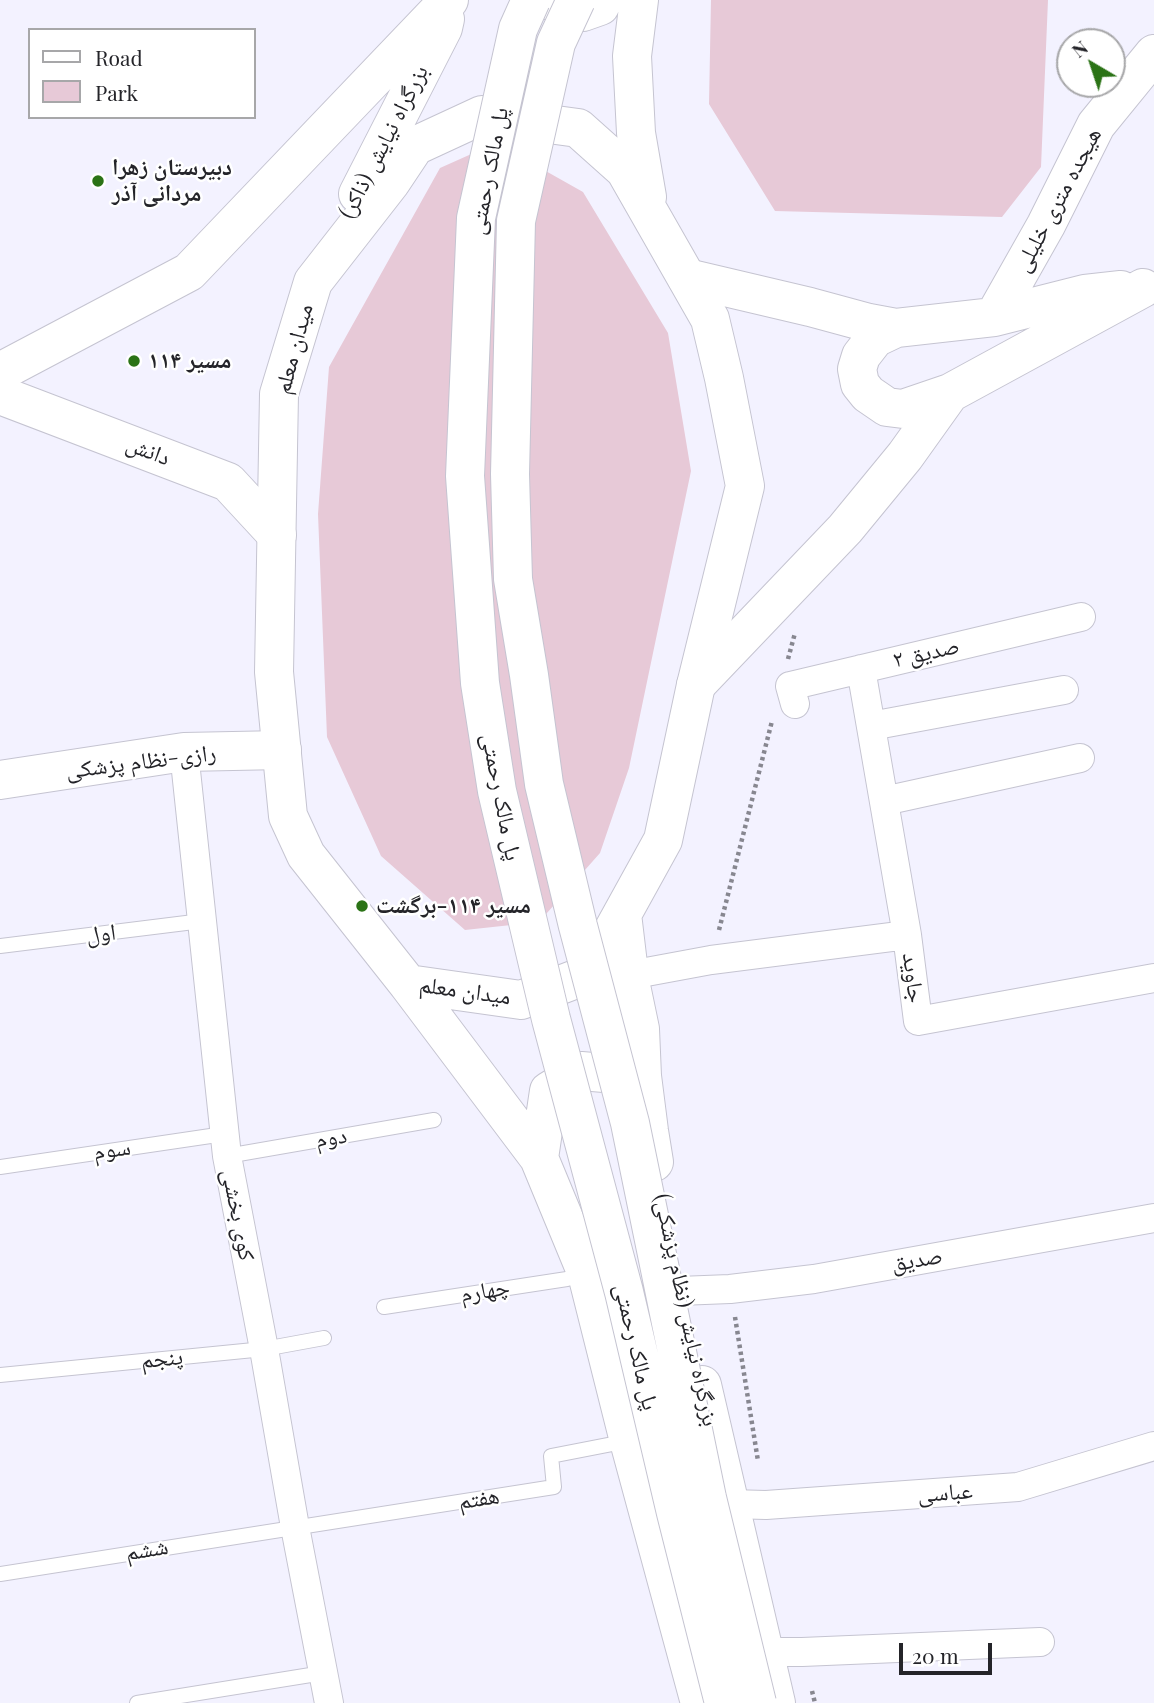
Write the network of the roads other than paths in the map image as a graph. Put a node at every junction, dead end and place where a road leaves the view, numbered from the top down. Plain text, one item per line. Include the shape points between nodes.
1 (449, 0) edge
2 (531, 0) edge
3 (552, 0) edge
4 (576, 0) edge
5 (603, 0) edge
6 (639, 0) edge
7 (1154, 54) edge
8 (649, 213) junction
9 (687, 278) junction
10 (313, 282) junction
11 (1149, 288) edge
12 (994, 317) junction
13 (896, 328) junction
14 (0, 372) edge
15 (950, 393) junction
16 (0, 395) edge
17 (277, 535) junction
18 (1082, 617) dead end
19 (861, 669) junction
20 (696, 685) junction
21 (1064, 690) dead end
22 (784, 712) road end
23 (871, 726) junction
24 (282, 750) junction
25 (184, 752) junction
26 (1080, 758) dead end
27 (0, 780) edge
28 (884, 801) junction
29 (622, 914) junction
30 (202, 921) junction
31 (907, 935) junction
32 (0, 946) edge
33 (630, 975) junction
34 (1154, 978) edge
35 (408, 984) junction
36 (434, 1120) dead end
37 (649, 1131) junction
38 (226, 1145) junction
39 (538, 1158) junction
40 (0, 1167) edge
41 (1154, 1219) edge
42 (587, 1274) junction
43 (679, 1291) junction
44 (384, 1307) dead end
45 (324, 1338) dead end
46 (264, 1349) junction
47 (0, 1375) edge
48 (629, 1441) junction
49 (1154, 1447) edge
50 (730, 1504) junction
51 (295, 1527) junction
52 (0, 1574) edge
53 (1040, 1643) dead end
54 (765, 1652) junction
55 (323, 1673) junction
56 (137, 1703) edge
57 (329, 1703) edge
58 (700, 1703) edge
59 (724, 1703) edge
60 (757, 1703) edge
61 (776, 1703) edge

1 - 10 main road, بزرگراه نیایش (ذاکر) via 443,28
1 - 14 main road via 188,272
2 - 59 main road, پل مالک رحمتی, bridge via 518,29 476,218 465,476 480,683 497,792
3 - 5 main road via 583,12 600,6
4 - 60 main road, پل مالک رحمتی, bridge via 556,43 516,221 510,474 513,579 544,784 631,1123 707,1498
6 - 8 main road via 632,56 636,133
7 - 12 main road, هیجده متری خلیلی via 1096,125
8 - 9 main road, میدان معلم
8 - 10 main road, میدان معلم via 625,170 578,128 482,115 415,146
9 - 13 main road
9 - 20 main road, میدان معلم via 710,319 745,486
10 - 17 main road, میدان معلم via 279,394
11 - 12 main road via 1085,294
11 - 15 main road
12 - 13 main road
13 - 15 main road via 875,338 862,356 857,369 868,394 887,407 902,409
15 - 20 main road via 845,529
16 - 17 main road, دانش via 228,482
17 - 24 main road, میدان معلم via 275,672
18 - 19 street, صدیق ۲
19 - 22 street, صدیق ۲ via 790,686
19 - 23 street
20 - 29 main road, میدان معلم via 663,840
21 - 23 street
23 - 28 street
24 - 25 main road, رازی-نظام پزشکی
24 - 35 main road, میدان معلم via 288,816 306,855
25 - 27 main road, رازی-نظام پزشکی
25 - 30 street, کوی بخشی
26 - 28 street
28 - 31 street
29 - 33 main road, بزرگراه نیایش (نظام پزشکی)
29 - 35 main road, میدان معلم via 589,974 521,999
30 - 32 lane, اول
30 - 38 street, کوی بخشی
31 - 33 street, جاوید
31 - 34 street, جاوید via 918,1021
33 - 37 main road, بزرگراه نیایش (نظام پزشکی)
35 - 39 main road
36 - 38 lane, دوم
37 - 39 main road via 616,1074 581,1071 549,1091
37 - 43 main road, بزرگراه نیایش (نظام پزشکی)
38 - 40 lane, سوم
38 - 46 street, کوی بخشی
39 - 42 main road
41 - 43 street, صدیق via 814,1279
42 - 44 lane, چهارم
42 - 48 main road
43 - 50 main road, بزرگراه نیایش (نظام پزشکی)
45 - 46 lane, پنجم
46 - 47 lane, پنجم
46 - 51 street, کوی بخشی
48 - 51 lane, هفتم via 551,1456 554,1487
48 - 58 main road
49 - 50 street, عباسی via 1018,1488
50 - 54 main road, بزرگراه نیایش (نظام پزشکی)
51 - 52 lane, ششم
51 - 55 street, کوی بخشی
53 - 54 street
54 - 61 main road, بزرگراه نیایش (نظام پزشکی)
55 - 56 lane
55 - 57 street, کوی بخشی

